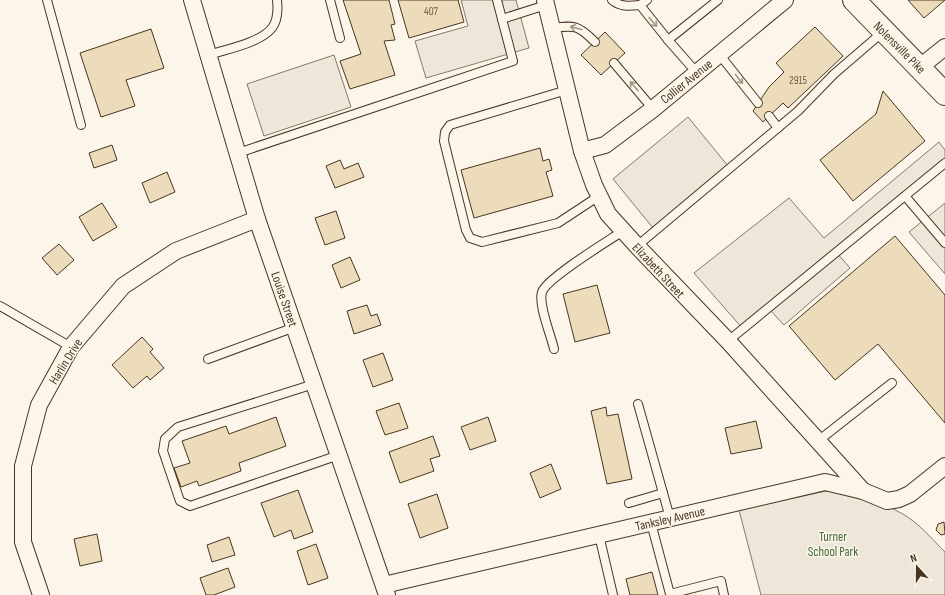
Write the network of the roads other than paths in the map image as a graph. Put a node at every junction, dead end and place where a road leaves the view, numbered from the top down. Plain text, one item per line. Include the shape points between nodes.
1 (47, 0) edge
2 (192, 0) edge
3 (278, 0) edge
4 (330, 0) edge
5 (497, 0) edge
6 (612, 0) edge
7 (646, 0) edge
8 (718, 0) edge
9 (785, 0) edge
10 (854, 0) edge
11 (545, 2) edge
12 (640, 5) junction
13 (502, 19) junction
14 (552, 28) junction
15 (884, 31) junction
16 (340, 38) dead end
17 (668, 40) junction
18 (595, 42) dead end
19 (945, 47) edge
20 (719, 54) junction
21 (209, 55) junction
22 (614, 64) dead end
23 (920, 66) junction
24 (697, 73) junction
25 (567, 90) junction
26 (945, 94) edge
27 (758, 103) dead end
28 (653, 108) junction
29 (769, 116) dead end
30 (81, 125) dead end
31 (778, 128) junction
32 (582, 151) junction
33 (238, 153) junction
34 (943, 168) edge
35 (599, 196) junction
36 (905, 196) junction
37 (257, 219) junction
38 (623, 231) junction
39 (945, 243) edge
40 (637, 246) junction
41 (0, 306) edge
42 (295, 327) junction
43 (728, 341) junction
44 (71, 347) junction
45 (554, 349) dead end
46 (208, 359) dead end
47 (892, 383) dead end
48 (314, 384) junction
49 (638, 404) dead end
50 (818, 441) junction
51 (339, 455) junction
52 (945, 466) edge
53 (863, 491) junction
54 (663, 493) junction
55 (629, 503) dead end
56 (670, 518) junction
57 (651, 523) junction
58 (599, 535) junction
59 (385, 590) edge
60 (41, 595) edge
61 (613, 595) edge
62 (724, 595) edge

1 - 30 lane
2 - 21 street, Louise Street
3 - 21 lane via 278,12 273,26 262,37
4 - 16 lane
5 - 13 lane
6 - 12 lane via 625,6
7 - 12 lane
8 - 17 lane
9 - 20 street, Collier Avenue
10 - 15 main road, Nolensville Pike
11 - 13 lane
11 - 14 street, Elizabeth Street
12 -> 17 lane
13 - 33 lane via 513,61
18 -> 14 lane via 577,27
14 - 25 street, Elizabeth Street
15 - 23 main road, Nolensville Pike
15 - 31 lane via 834,74
17 - 24 lane
19 - 23 street
20 - 24 street, Collier Avenue
20 -> 27 lane
21 - 33 street, Louise Street
28 -> 22 lane
23 - 26 main road, Nolensville Pike
24 - 28 street, Collier Avenue
25 - 32 street, Elizabeth Street
25 - 35 lane via 450,125 445,132 444,141 466,230 470,238 482,242 558,222
28 - 32 street, Collier Avenue via 606,144
29 - 31 lane
31 - 40 lane
32 - 35 street, Elizabeth Street
33 - 37 street, Louise Street
34 - 36 lane
35 - 38 street, Elizabeth Street via 608,214
36 - 39 lane
36 - 43 lane
37 - 42 street, Louise Street
37 - 44 street, Harlin Drive via 176,251 123,286
38 - 40 street, Elizabeth Street
38 - 45 lane via 546,285 541,303
40 - 43 street, Elizabeth Street
41 - 44 lane
42 - 46 lane
42 - 48 street, Louise Street
43 - 50 street, Elizabeth Street
44 - 60 street, Harlin Drive via 39,405 23,466 23,542
47 - 50 lane
48 - 51 street, Louise Street
48 - 51 lane via 174,431 165,439 163,451 180,501 190,506
49 - 54 lane
50 - 53 street, Elizabeth Street
51 - 59 street, Louise Street
52 - 53 street, Tanksley Avenue via 910,494 899,499 887,501
53 - 56 street, Tanksley Avenue via 825,482
54 - 55 lane
54 - 56 lane
56 - 57 street, Tanksley Avenue
57 - 58 street, Tanksley Avenue
57 - 62 lane via 670,594 721,581
58 - 59 street, Tanksley Avenue
58 - 61 lane

